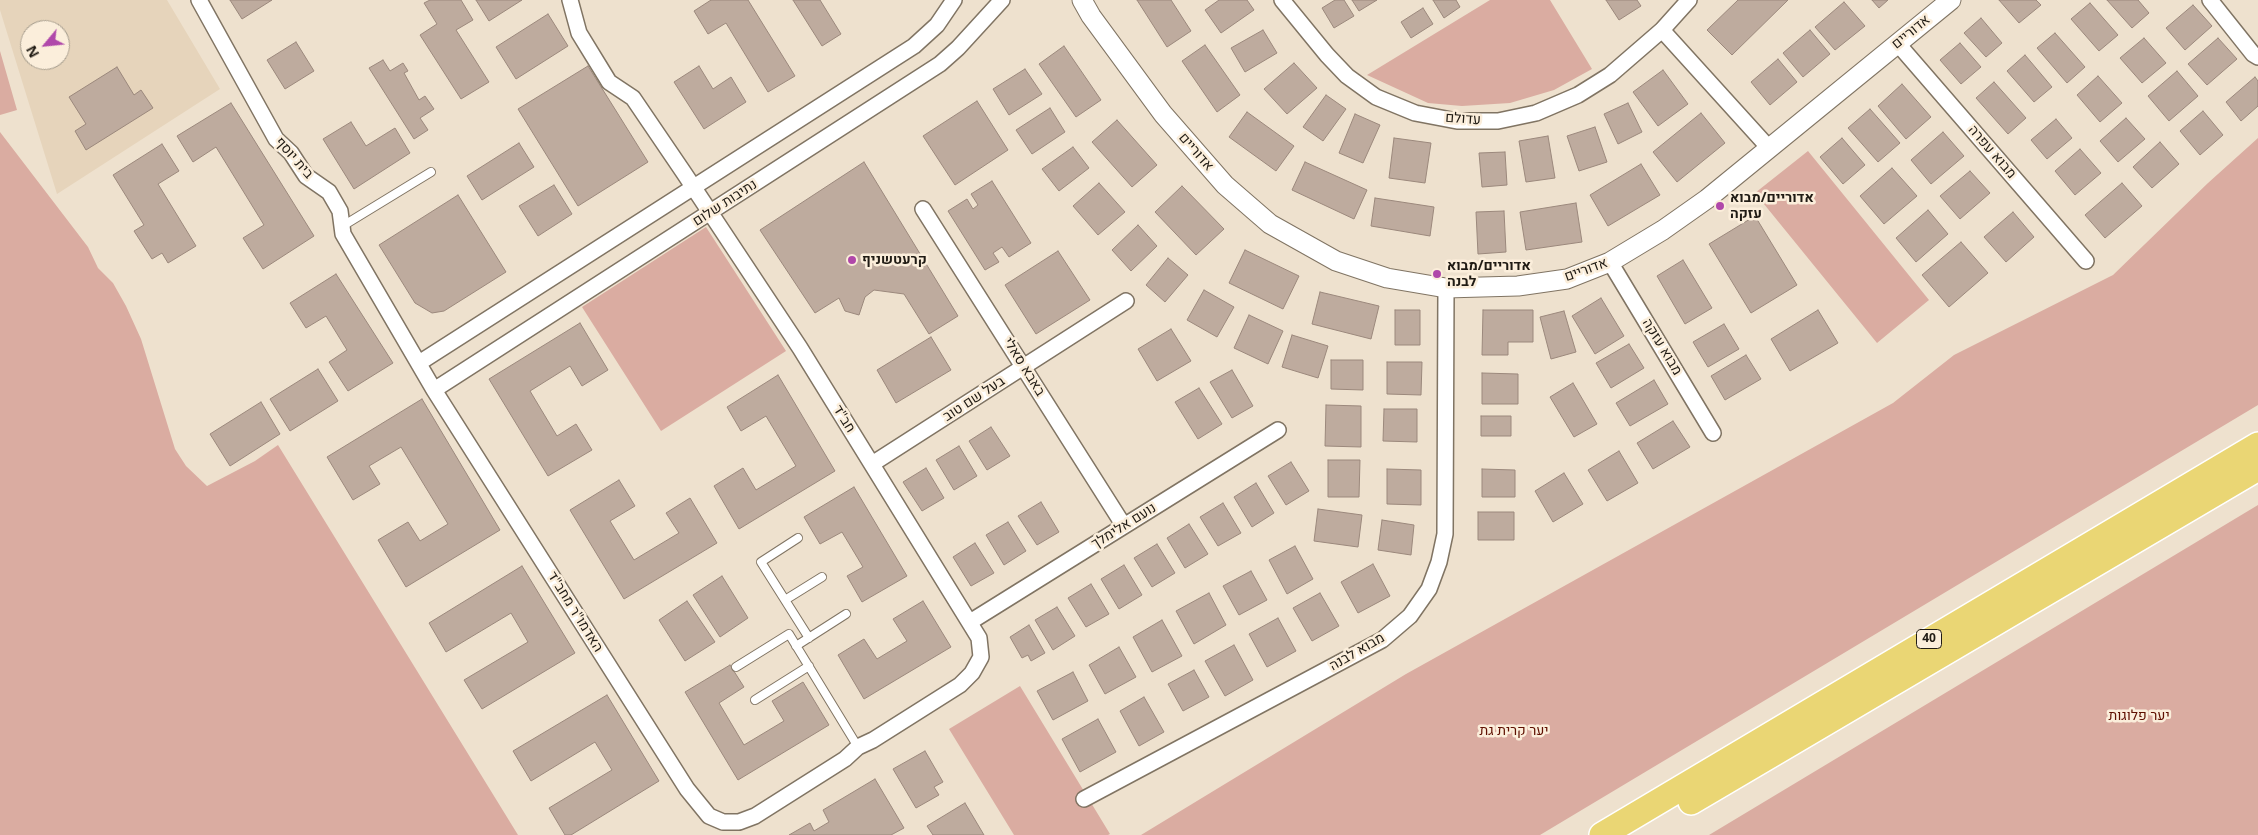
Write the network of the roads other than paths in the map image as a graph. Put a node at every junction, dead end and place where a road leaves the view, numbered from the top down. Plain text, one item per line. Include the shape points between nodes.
1 (199, 0) edge
2 (570, 0) edge
3 (954, 0) edge
4 (1002, 0) edge
5 (1073, 0) edge
6 (1082, 0) edge
7 (1282, 0) edge
8 (1689, 0) edge
9 (1951, 0) edge
10 (2210, 0) edge
11 (1091, 16) junction
12 (1662, 30) junction
13 (1898, 44) junction
14 (2258, 57) edge
15 (1769, 148) junction
16 (431, 172) dead end
17 (692, 186) junction
18 (923, 209) dead end
19 (710, 213) junction
20 (342, 227) junction
21 (2086, 260) dead end
22 (1610, 262) junction
23 (1446, 288) junction
24 (1126, 301) dead end
25 (419, 363) junction
26 (1023, 367) junction
27 (434, 390) junction
28 (1278, 430) dead end
29 (1713, 433) dead end
30 (2258, 445) edge
31 (872, 464) junction
32 (2258, 468) edge
33 (1124, 526) junction
34 (798, 538) dead end
35 (822, 577) dead end
36 (785, 600) junction
37 (846, 614) dead end
38 (970, 622) junction
39 (808, 638) junction
40 (796, 646) junction
41 (809, 666) junction
42 (736, 667) dead end
43 (755, 700) dead end
44 (858, 746) junction
45 (1084, 799) dead end
46 (1602, 835) edge
47 (1635, 835) edge

1 - 20 street, בית יוסף via 276,139 292,153 306,176 329,192 340,211
2 - 17 street via 579,33 609,82 633,98
3 - 17 street via 937,25 914,46
4 - 19 street, נתיבות שלום via 940,64
5 - 11 street, אדוריים
6 - 11 street, אדוריים
7 - 12 street, עדולם via 1340,69 1376,96 1416,113 1457,121 1507,119 1536,113 1578,95 1610,74
8 - 12 street, עדולם
9 - 13 street, אדוריים
10 - 14 street
11 - 23 street, אדוריים via 1163,114 1225,185 1270,224 1336,261 1386,278
12 - 15 street
13 - 15 street, אדוריים
13 - 21 street, מבוא עפרה
15 - 22 street, אדוריים via 1707,199
16 - 20 lane
17 - 19 street
17 - 25 street
18 - 26 street, באבא סאלי
19 - 27 street, נתיבות שלום
19 - 31 street, חב"ד
20 - 25 street, בית יוסף via 349,246
22 - 23 street, אדוריים via 1567,279 1518,286
22 - 29 street, מבוא עזקה
23 - 45 street, מבוא לבנה via 1445,534 1429,589 1410,616 1382,640
24 - 26 street, בעל שם טוב
25 - 27 street, האדמו"ר מחב"ד
26 - 31 street, בעל שם טוב
26 - 33 street, באבא סאלי
27 - 44 street, האדמו"ר מחב"ד via 698,806 709,816 723,822 739,822 755,816 845,759
28 - 33 street, נועם אלימלך
30 - 46 highway, 40
31 - 38 street, חב"ד
32 - 47 highway, 40
33 - 38 street, נועם אלימלך
34 - 36 lane via 761,562
35 - 36 lane
36 - 39 lane
37 - 39 lane
38 - 44 street via 978,638 981,657 972,673 960,685 873,740
39 - 40 lane
40 - 41 lane
40 - 42 lane via 789,634
41 - 43 lane
41 - 44 lane

